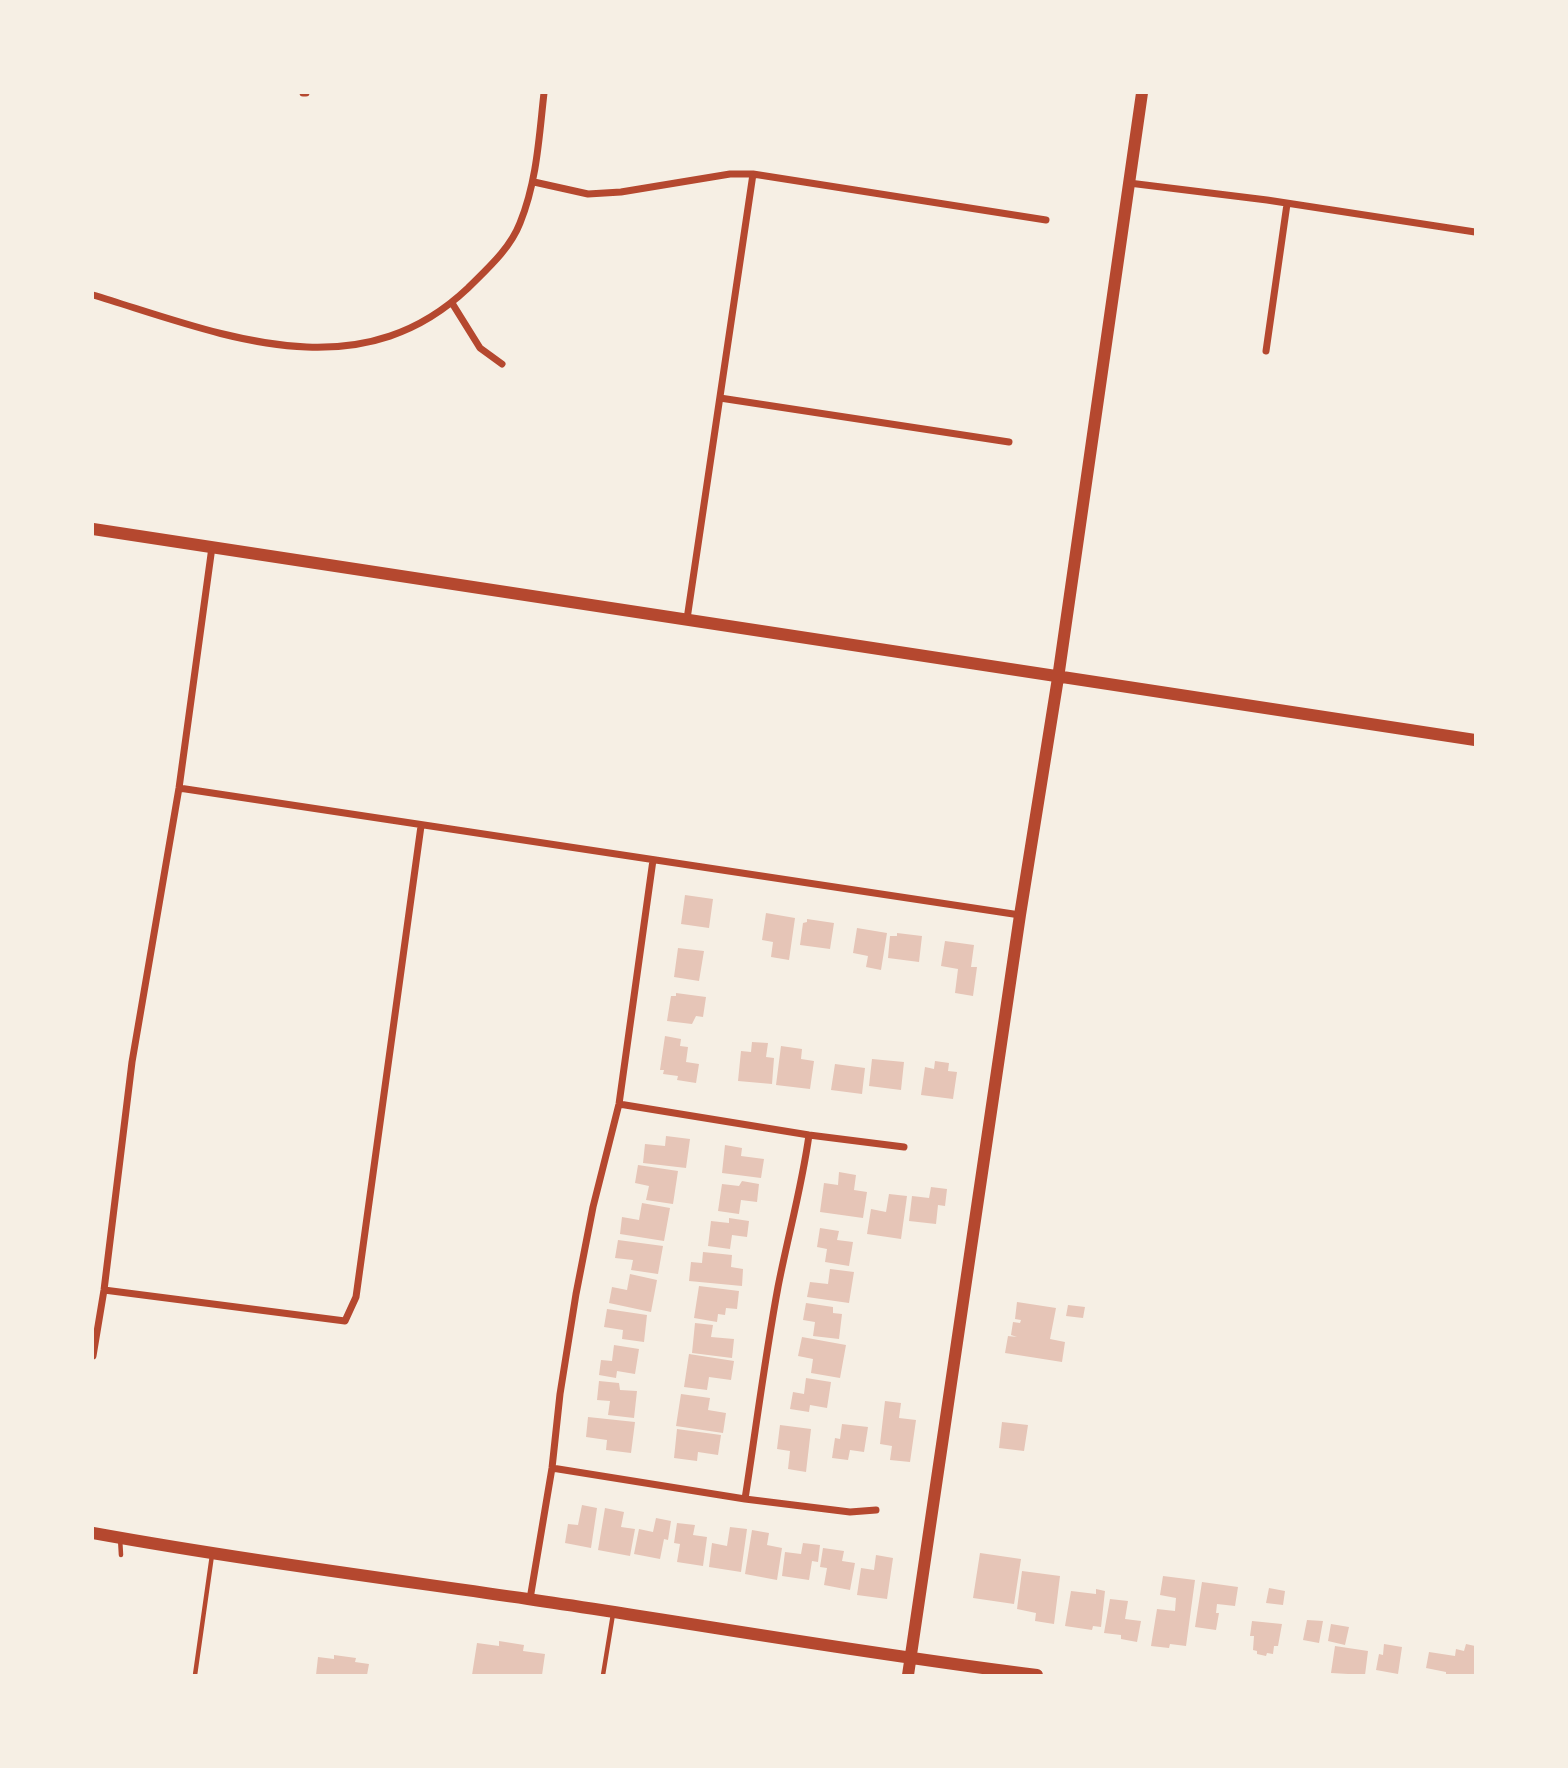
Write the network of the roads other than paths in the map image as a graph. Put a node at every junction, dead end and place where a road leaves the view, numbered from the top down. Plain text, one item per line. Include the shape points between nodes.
1 (544, 93) edge
2 (1142, 93) edge
3 (752, 174) junction
4 (534, 182) junction
5 (1129, 183) junction
6 (1287, 204) junction
7 (1046, 220) dead end
8 (1475, 232) edge
9 (93, 295) edge
10 (452, 303) junction
11 (1266, 351) dead end
12 (502, 364) dead end
13 (720, 398) junction
14 (1009, 442) dead end
15 (93, 529) edge
16 (212, 547) junction
17 (687, 619) junction
18 (1058, 678) junction
19 (1475, 740) edge
20 (179, 788) junction
21 (421, 826) junction
22 (653, 860) junction
23 (1020, 915) junction
24 (619, 1104) junction
25 (809, 1135) junction
26 (904, 1147) dead end
27 (104, 1290) junction
28 (93, 1356) edge
29 (552, 1468) junction
30 (745, 1499) junction
31 (876, 1510) dead end
32 (93, 1534) edge
33 (120, 1538) junction
34 (212, 1554) junction
35 (121, 1555) dead end
36 (530, 1599) junction
37 (613, 1613) junction
38 (910, 1659) junction
39 (982, 1672) edge
40 (195, 1675) edge
41 (603, 1675) edge
42 (908, 1675) edge
43 (1037, 1675) edge

1 - 4 street
2 - 5 street
3 - 4 street via 588,194
3 - 7 street
3 - 13 street
4 - 10 street via 519,227 494,263
5 - 6 street
5 - 18 street
6 - 8 street
6 - 11 street
9 - 10 street via 260,343 321,349 405,332
10 - 12 street via 480,348
13 - 14 street
13 - 17 street
15 - 16 street
16 - 17 street
16 - 20 street
17 - 18 street
18 - 19 street
18 - 23 street
20 - 21 street
20 - 27 street via 132,1062
21 - 22 street
21 - 27 street via 356,1297 345,1321
22 - 23 street
22 - 24 street
23 - 38 street
24 - 25 street
24 - 29 street via 576,1294
25 - 26 street
25 - 30 street via 776,1298
27 - 28 street
29 - 30 street
29 - 36 street
30 - 31 street via 850,1512
32 - 33 street
33 - 34 street
33 - 35 lane
34 - 36 street
34 - 40 lane
36 - 37 street
37 - 38 street
37 - 41 lane
38 - 39 street
38 - 42 street
39 - 43 street

